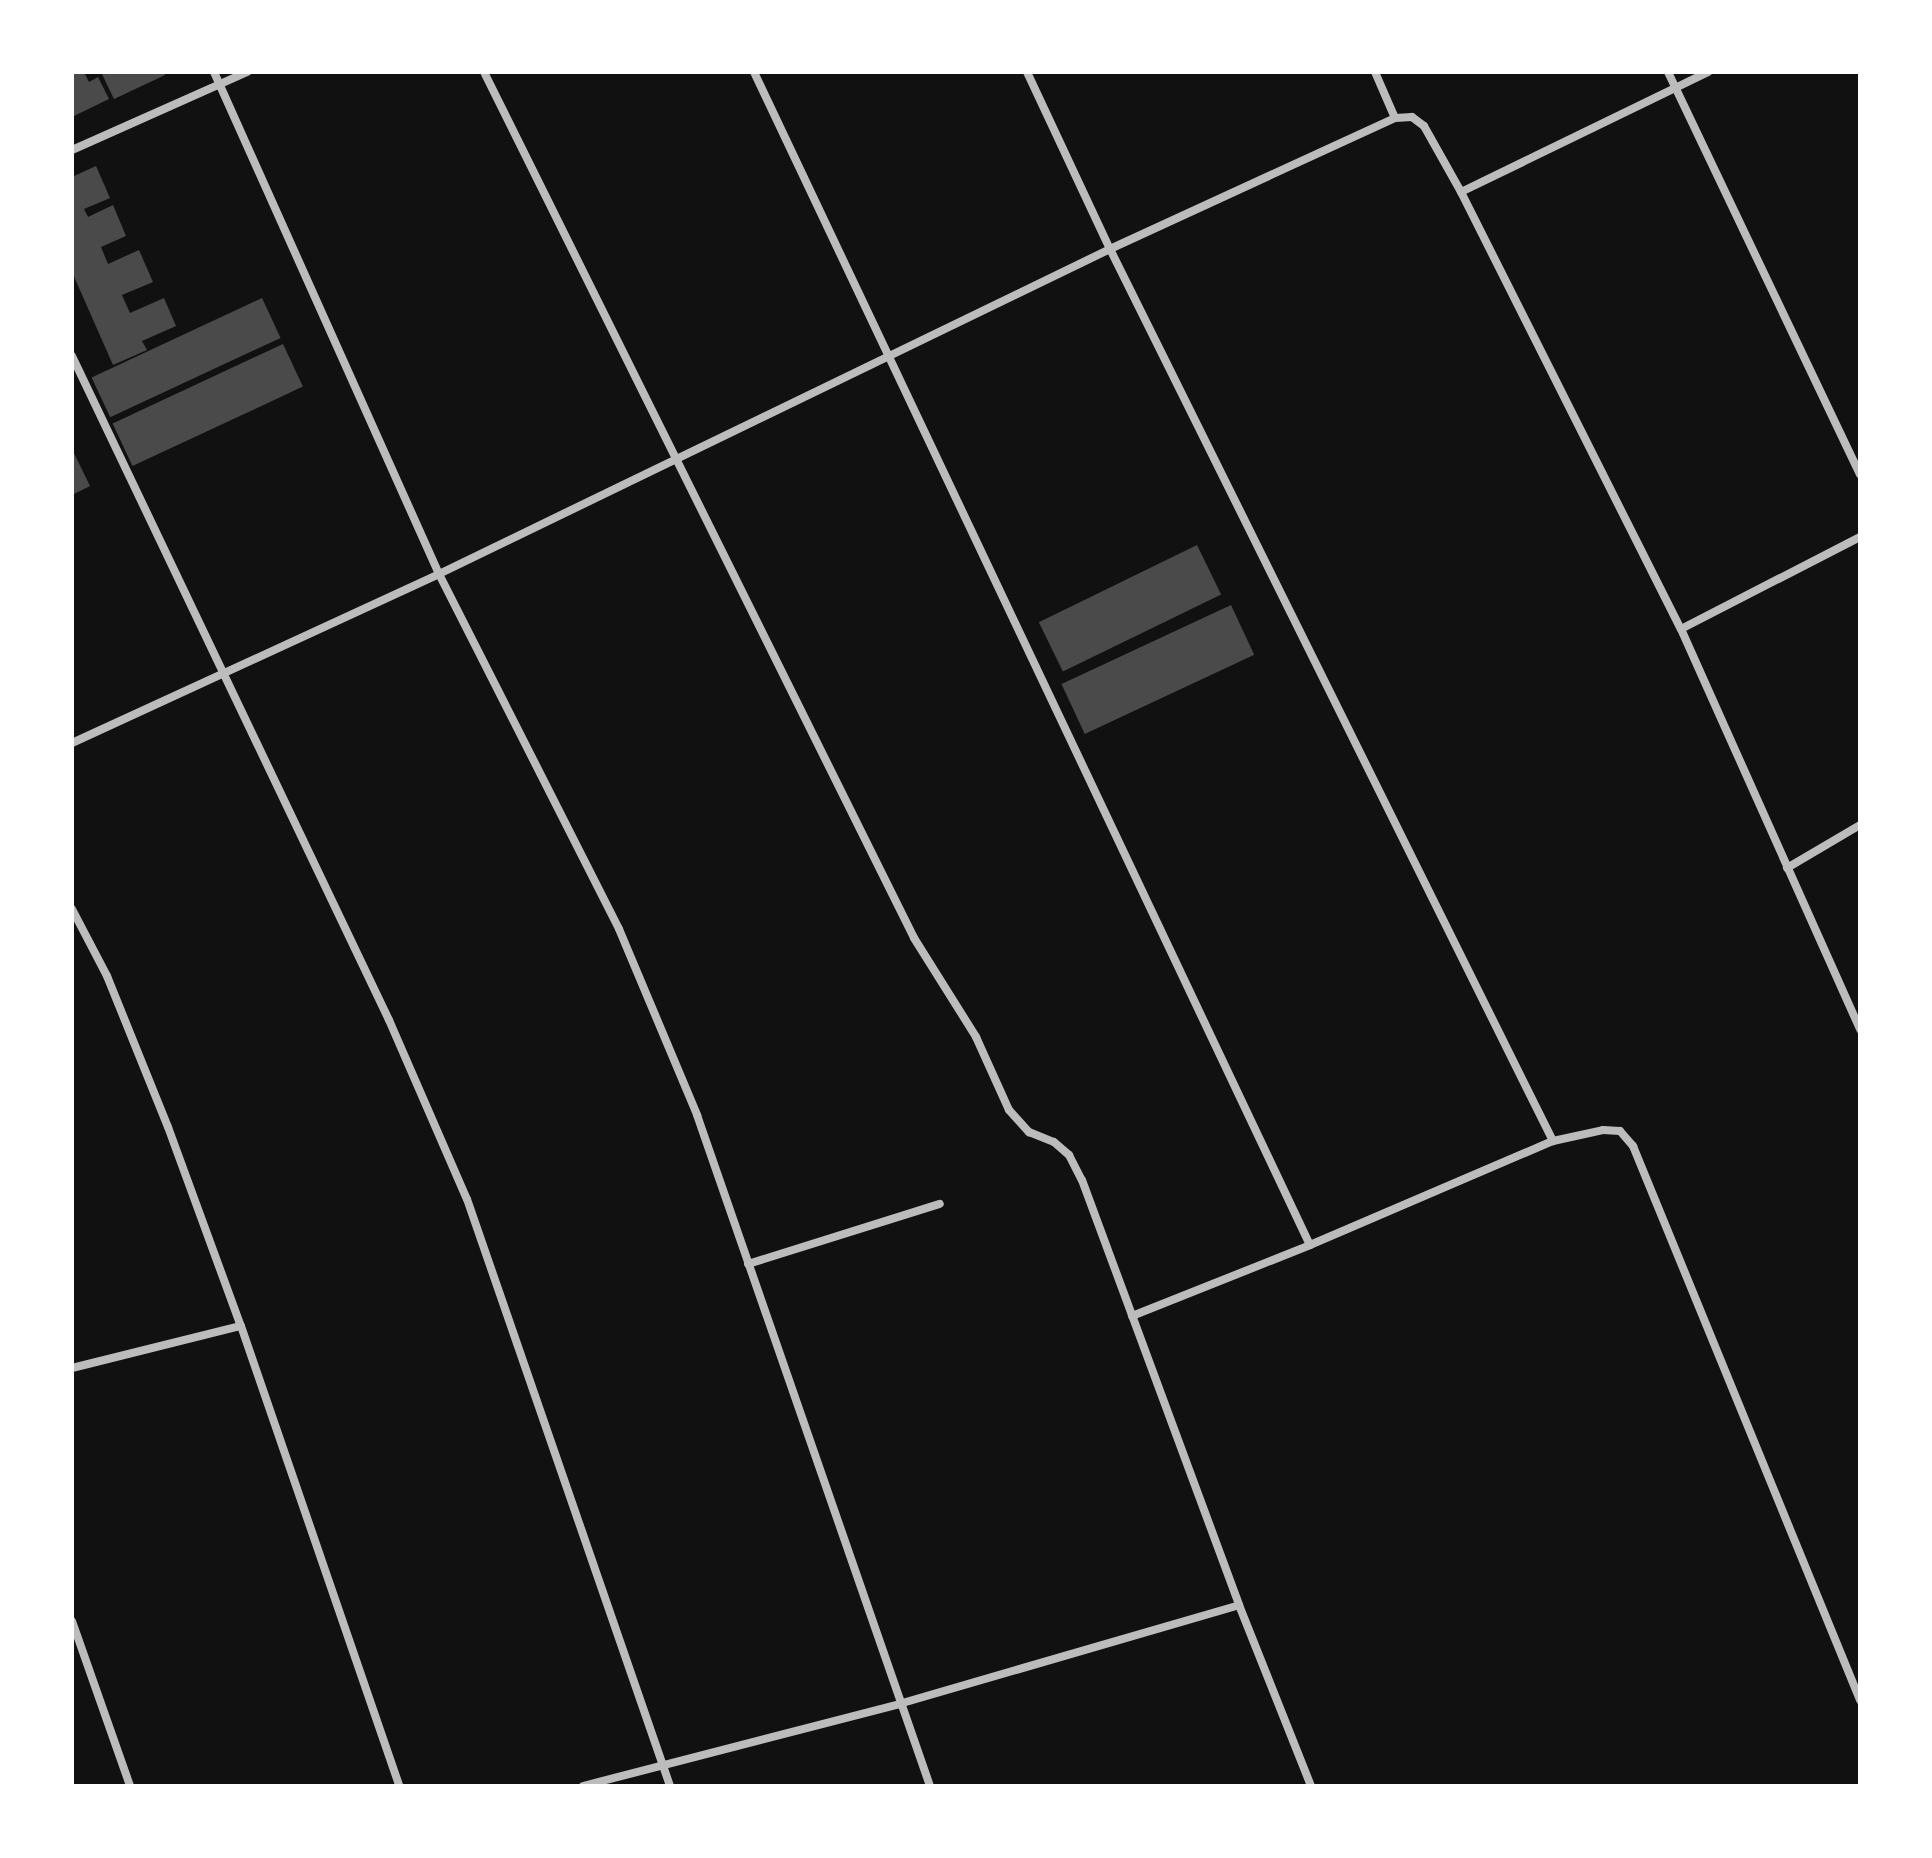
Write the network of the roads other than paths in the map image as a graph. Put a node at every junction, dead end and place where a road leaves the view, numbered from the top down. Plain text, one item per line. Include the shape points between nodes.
1 (214, 72) edge
2 (247, 72) edge
3 (484, 72) edge
4 (754, 72) edge
5 (1027, 72) edge
6 (1375, 72) edge
7 (1668, 72) edge
8 (1708, 72) edge
9 (220, 84) junction
10 (1676, 89) junction
11 (1395, 118) junction
12 (72, 150) edge
13 (1461, 192) junction
14 (1110, 249) junction
15 (888, 354) junction
16 (72, 356) edge
17 (673, 458) junction
18 (1860, 475) edge
19 (1860, 537) edge
20 (439, 574) junction
21 (1681, 629) junction
22 (221, 672) junction
23 (72, 743) edge
24 (1860, 825) edge
25 (1787, 868) junction
26 (72, 909) edge
27 (1860, 1030) edge
28 (1553, 1141) junction
29 (940, 1204) dead end
30 (1310, 1245) junction
31 (748, 1264) junction
32 (1132, 1316) junction
33 (241, 1326) junction
34 (72, 1368) edge
35 (1239, 1605) junction
36 (72, 1621) edge
37 (1860, 1700) edge
38 (899, 1704) junction
39 (663, 1766) junction
40 (130, 1786) edge
41 (399, 1786) edge
42 (583, 1786) edge
43 (670, 1786) edge
44 (930, 1786) edge
45 (1311, 1786) edge

1 - 9 street
2 - 9 street
3 - 17 street
4 - 15 street
5 - 14 street
6 - 11 street
7 - 10 street
8 - 10 street
9 - 12 street
9 - 20 street
10 - 13 street
10 - 18 street
11 - 13 street via 1412,117 1424,126
11 - 14 street
13 - 21 street
14 - 15 street
14 - 28 street
15 - 17 street
15 - 30 street
16 - 22 street
17 - 20 street
17 - 32 street via 914,938 976,1037 1009,1110 1029,1132 1069,1155
19 - 21 street
20 - 22 street
20 - 31 street via 619,929 697,1115
21 - 25 street
22 - 23 street
22 - 39 street via 389,1020 467,1199
24 - 25 street
25 - 27 street
26 - 33 street via 107,976
28 - 30 street
28 - 37 street via 1620,1131 1633,1146
29 - 31 street
30 - 32 street
31 - 38 street
32 - 35 street
33 - 34 street
33 - 41 street
35 - 38 street
35 - 45 street
36 - 40 street
38 - 39 street
38 - 44 street
39 - 42 street
39 - 43 street

